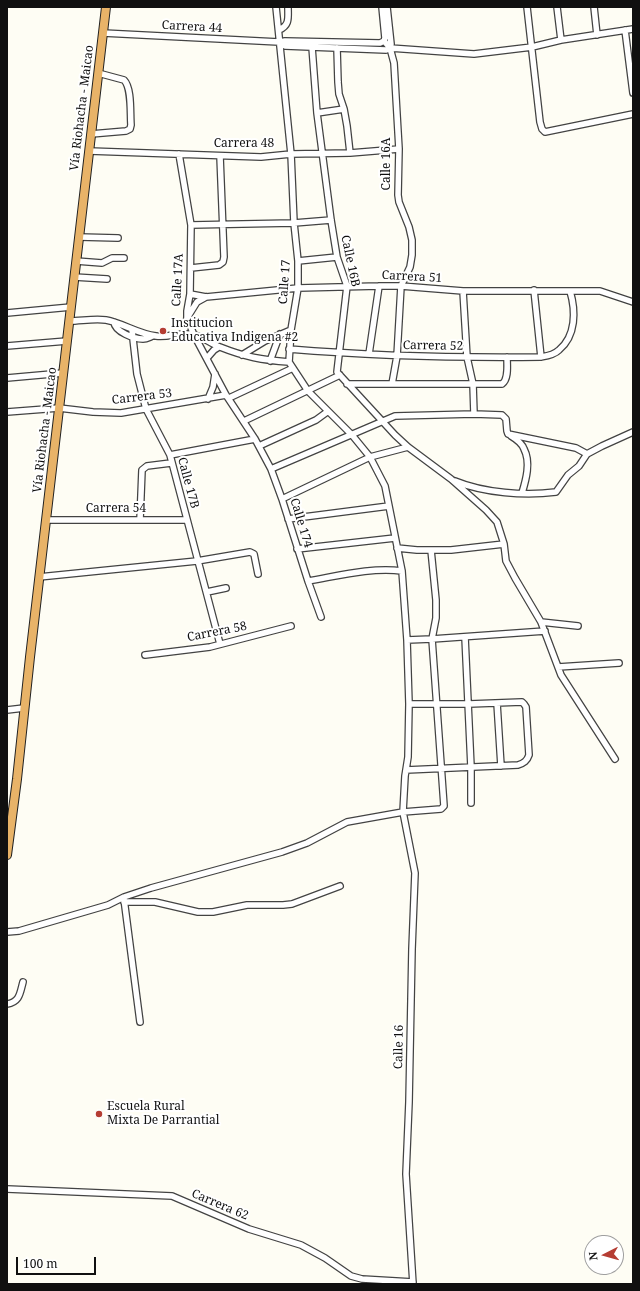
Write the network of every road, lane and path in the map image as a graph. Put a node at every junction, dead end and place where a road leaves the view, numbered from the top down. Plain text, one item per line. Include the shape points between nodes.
1 (106, 7) edge
2 (276, 7) edge
3 (288, 7) edge
4 (382, 7) edge
5 (387, 7) edge
6 (527, 7) edge
7 (557, 7) edge
8 (594, 7) edge
9 (633, 29) edge
10 (279, 30) junction
11 (625, 30) junction
12 (103, 34) junction
13 (597, 35) junction
14 (561, 40) junction
15 (384, 41) junction
16 (279, 42) junction
17 (312, 47) junction
18 (532, 47) junction
19 (337, 48) junction
20 (390, 48) junction
21 (98, 74) junction
22 (633, 93) edge
23 (344, 109) junction
24 (317, 112) junction
25 (633, 114) edge
26 (91, 134) junction
27 (399, 149) junction
28 (89, 151) junction
29 (350, 153) junction
30 (179, 154) junction
31 (291, 154) junction
32 (322, 154) junction
33 (220, 156) junction
34 (330, 220) junction
35 (294, 223) junction
36 (222, 224) junction
37 (191, 225) junction
38 (79, 237) junction
39 (118, 238) dead end
40 (337, 257) junction
41 (124, 258) dead end
42 (298, 260) junction
43 (76, 262) junction
44 (191, 268) junction
45 (74, 277) junction
46 (107, 279) dead end
47 (347, 286) junction
48 (379, 286) junction
49 (401, 286) junction
50 (298, 288) junction
51 (534, 290) junction
52 (570, 290) junction
53 (463, 291) junction
54 (190, 294) junction
55 (206, 297) junction
56 (633, 302) edge
57 (71, 308) junction
58 (7, 313) edge
59 (187, 318) junction
60 (69, 321) junction
61 (291, 330) junction
62 (132, 333) junction
63 (280, 334) junction
64 (194, 335) junction
65 (67, 341) junction
66 (7, 346) edge
67 (219, 347) junction
68 (289, 348) junction
69 (340, 353) junction
70 (369, 354) junction
71 (242, 355) junction
72 (398, 356) junction
73 (467, 357) junction
74 (507, 357) junction
75 (541, 357) junction
76 (207, 358) junction
77 (270, 361) junction
78 (289, 362) junction
79 (293, 368) junction
80 (63, 373) junction
81 (215, 373) junction
82 (339, 374) junction
83 (7, 378) edge
84 (347, 384) junction
85 (392, 384) junction
86 (473, 384) junction
87 (308, 391) junction
88 (228, 396) junction
89 (208, 398) junction
90 (59, 408) junction
91 (146, 409) junction
92 (7, 412) edge
93 (327, 412) junction
94 (474, 414) junction
95 (244, 421) junction
96 (382, 421) junction
97 (633, 432) edge
98 (508, 434) junction
99 (352, 435) junction
100 (255, 438) junction
101 (259, 446) junction
102 (408, 447) junction
103 (587, 454) junction
104 (170, 456) junction
105 (370, 457) junction
106 (172, 463) junction
107 (271, 469) junction
108 (451, 479) junction
109 (522, 493) junction
110 (282, 499) junction
111 (388, 506) junction
112 (288, 519) junction
113 (46, 520) junction
114 (140, 520) junction
115 (186, 520) junction
116 (395, 538) junction
117 (504, 544) junction
118 (397, 548) junction
119 (297, 549) junction
120 (431, 550) junction
121 (197, 561) junction
122 (402, 571) junction
123 (258, 574) dead end
124 (39, 577) junction
125 (308, 581) junction
126 (226, 588) dead end
127 (207, 592) junction
128 (320, 617) dead end
129 (541, 622) junction
130 (291, 626) dead end
131 (578, 626) dead end
132 (545, 631) junction
133 (465, 637) junction
134 (432, 639) junction
135 (407, 640) junction
136 (220, 644) junction
137 (146, 655) dead end
138 (619, 664) dead end
139 (558, 667) junction
140 (497, 703) junction
141 (409, 704) junction
142 (437, 704) junction
143 (469, 704) junction
144 (24, 708) junction
145 (7, 710) edge
146 (615, 759) dead end
147 (501, 766) junction
148 (471, 767) junction
149 (441, 769) junction
150 (406, 770) junction
151 (471, 803) dead end
152 (403, 812) junction
153 (7, 855) edge
154 (340, 886) dead end
155 (124, 900) junction
156 (7, 932) edge
157 (22, 982) dead end
158 (7, 1004) edge
159 (140, 1022) dead end
160 (7, 1189) edge
161 (413, 1283) edge

1 - 12 highway, Vía Riohacha - Maicao
2 - 10 street, Calle 17
3 - 10 street via 288,20 284,28
4 - 15 street
5 - 20 street
6 - 18 street
7 - 14 street
8 - 13 street
9 - 11 street, Carrera 44
10 - 16 street, Calle 17
11 - 13 street, Carrera 44
11 - 22 street
12 - 16 street, Carrera 44
12 - 21 highway, Vía Riohacha - Maicao
13 - 14 street, Carrera 44
14 - 18 street, Carrera 44
15 - 16 street, Carrera 44
15 - 20 street, Calle 16A
16 - 17 street, Carrera 44 via 285,46
16 - 31 street, Calle 17
17 - 19 street, Carrera 44
17 - 24 street, Calle 16B
18 - 20 street, Carrera 44 via 474,54
18 - 25 street via 540,122 545,132
19 - 20 street, Carrera 44
19 - 23 street via 339,94
20 - 27 street, Calle 16A via 394,63
21 - 26 highway, Vía Riohacha - Maicao
21 - 26 street via 128,83 131,125 126,131
23 - 24 street
23 - 29 street
24 - 32 street, Calle 16B
26 - 28 highway, Vía Riohacha - Maicao
27 - 29 street, Carrera 48
27 - 49 street, Calle 16A via 399,202 412,240 410,267
28 - 30 street, Carrera 48
28 - 38 highway, Vía Riohacha - Maicao
29 - 32 street, Carrera 48
30 - 33 street, Carrera 48
30 - 37 street, Calle 17A
31 - 32 street, Carrera 48
31 - 33 street, Carrera 48 via 261,158
31 - 35 street, Calle 17
32 - 34 street, Calle 16B
33 - 36 street
34 - 35 street
34 - 40 street, Calle 16B
35 - 36 street
35 - 42 street, Calle 17
36 - 37 street
36 - 44 street via 223,262 219,265
37 - 44 street, Calle 17A
38 - 39 street
38 - 43 highway, Vía Riohacha - Maicao
40 - 42 street
40 - 47 street, Calle 16B
41 - 43 street via 112,258 102,263
42 - 50 street, Calle 17
43 - 45 highway, Vía Riohacha - Maicao
44 - 54 street, Calle 17A
45 - 46 street
45 - 57 highway, Vía Riohacha - Maicao
47 - 48 street, Carrera 51
47 - 50 street, Carrera 51
47 - 69 street, Calle 16B
48 - 49 street, Carrera 51
48 - 70 street
49 - 53 street, Carrera 51
49 - 72 street
50 - 55 street, Carrera 51
50 - 61 street, Calle 17
51 - 52 street, Carrera 51
51 - 53 street, Carrera 51
51 - 75 street
52 - 56 street, Carrera 51 via 600,292
52 - 75 street, Carrera 52 via 574,303 574,321 569,338 558,351
53 - 73 street
54 - 55 street, Carrera 51
54 - 59 street, Calle 17A
55 - 59 street via 197,302
57 - 58 street
57 - 60 highway, Vía Riohacha - Maicao
59 - 64 street, Calle 17A
60 - 62 street via 114,322 118,330
60 - 65 highway, Vía Riohacha - Maicao
61 - 63 street
61 - 68 street, Calle 17
62 - 64 street via 142,339 153,336
62 - 91 street, Calle 17B via 137,374
63 - 71 street
63 - 77 street
64 - 67 street
64 - 76 street, Calle 17A
65 - 66 street
65 - 80 highway, Vía Riohacha - Maicao
67 - 71 street
67 - 76 street
68 - 69 street, Carrera 52
68 - 78 street, Calle 17
69 - 70 street, Carrera 52
69 - 82 street, Calle 16B
70 - 72 street, Carrera 52
71 - 77 street
72 - 73 street, Carrera 52
72 - 85 street
73 - 74 street, Carrera 52
73 - 86 street
74 - 75 street, Carrera 52
74 - 86 street via 506,382
76 - 81 street, Calle 17A
77 - 78 street
78 - 79 street
79 - 87 street
79 - 88 street, Carrera 53
80 - 83 street
80 - 90 highway, Vía Riohacha - Maicao
81 - 88 street, Calle 17A
81 - 89 street
82 - 84 street
82 - 87 street
84 - 85 street
84 - 96 street
85 - 86 street
86 - 94 street
87 - 93 street
87 - 95 street
88 - 89 street, Carrera 53
88 - 95 street, Calle 17A
89 - 91 street, Carrera 53
90 - 91 street, Carrera 53 via 121,413
90 - 92 street, Carrera 53
90 - 113 highway, Vía Riohacha - Maicao
91 - 104 street, Calle 17B
93 - 99 street
93 - 101 street via 316,420
94 - 96 street via 395,416
94 - 98 street via 502,415 506,419
95 - 100 street, Calle 17A
96 - 99 street
96 - 102 street
97 - 103 street
98 - 103 street via 576,448
98 - 109 street via 525,449 527,473
99 - 105 street
99 - 107 street
100 - 101 street, Calle 174
100 - 104 street
101 - 107 street, Calle 174
102 - 105 street
102 - 108 street
103 - 109 street via 556,492
104 - 106 street, Calle 17B
105 - 110 street
105 - 111 street via 385,486
106 - 114 street via 147,466 142,470
106 - 115 street, Calle 17B
107 - 110 street, Calle 174
108 - 109 street via 487,490
108 - 117 street via 497,522
110 - 112 street, Calle 174
111 - 112 street
111 - 116 street
112 - 119 street, Calle 174
113 - 114 street, Carrera 54
113 - 124 highway, Vía Riohacha - Maicao
114 - 115 street, Carrera 54
115 - 121 street, Calle 17B
116 - 118 street
116 - 119 street
117 - 120 street
117 - 129 street via 506,561
118 - 120 street
118 - 122 street
119 - 125 street, Calle 174
120 - 134 street via 436,600
121 - 123 street via 250,552 254,554
121 - 124 street
121 - 127 street, Calle 17B
122 - 125 street via 357,573
122 - 135 street, Calle 16
124 - 144 highway, Vía Riohacha - Maicao
125 - 128 street, Calle 174
126 - 127 street
127 - 136 street, Calle 17B
129 - 131 street
129 - 132 street
130 - 136 street, Carrera 58
132 - 133 street
132 - 139 street
133 - 134 street
133 - 143 street
134 - 135 street
134 - 142 street
135 - 141 street, Calle 16
136 - 137 street, Carrera 58
138 - 139 street
139 - 146 street via 561,676
140 - 143 street
140 - 147 street
140 - 147 street via 524,704 529,755 524,763
141 - 142 street
141 - 150 street, Calle 16
142 - 143 street
142 - 149 street
143 - 148 street
144 - 145 street
144 - 153 highway, Vía Riohacha - Maicao
147 - 148 street
148 - 149 street
148 - 151 street
149 - 150 street
149 - 152 street via 444,806 441,809
150 - 152 street, Calle 16
152 - 155 street via 347,822 288,850 151,888
152 - 161 street, Calle 16 via 415,873 406,1174
154 - 155 street via 283,906 247,905 213,912 198,912 155,902
155 - 156 street via 19,931
155 - 159 street
157 - 158 street via 18,999
160 - 161 street, Carrera 62 via 172,1196 249,1229 301,1244 351,1276 362,1280

